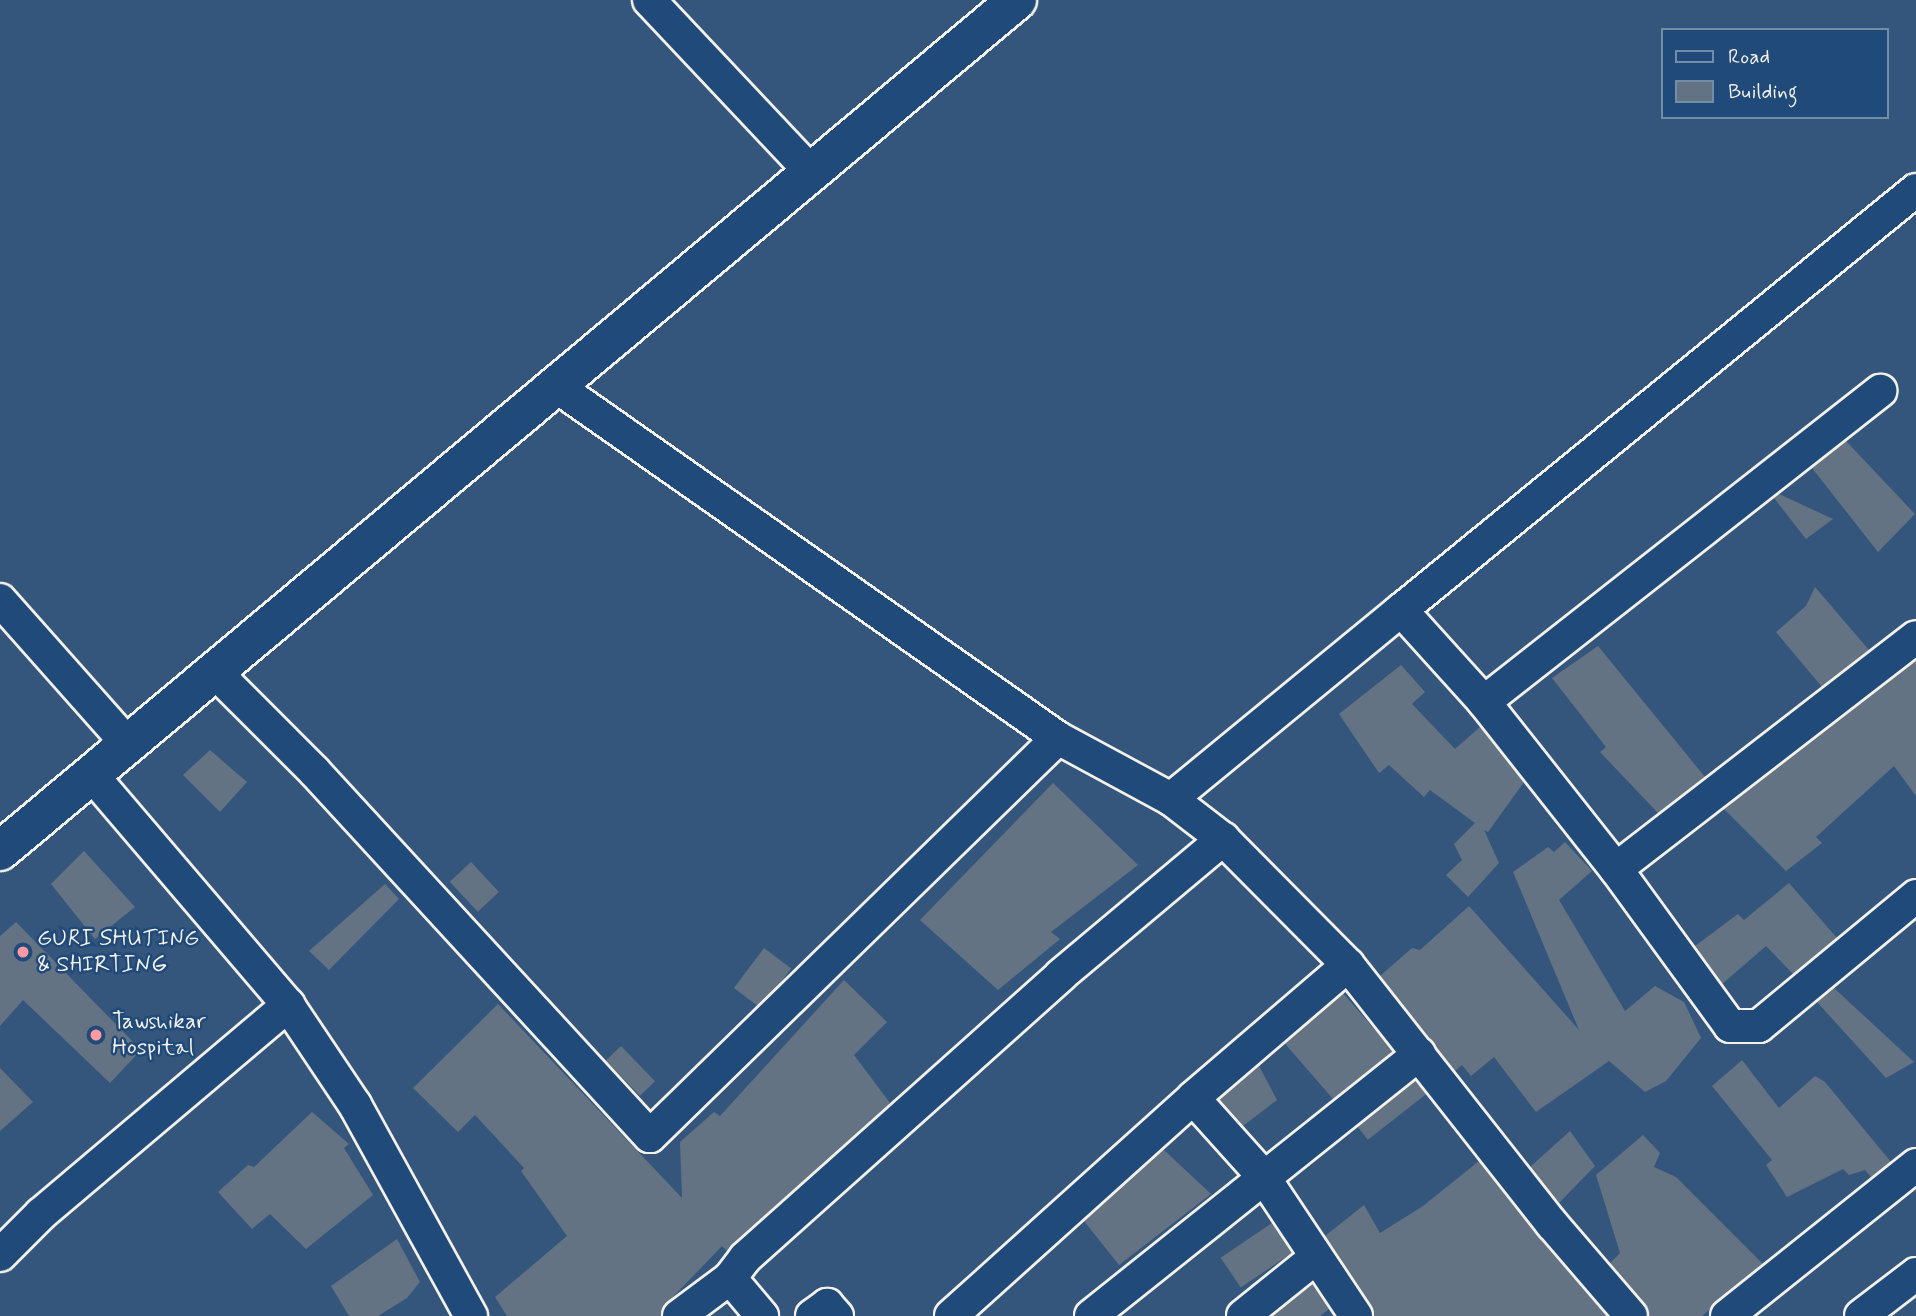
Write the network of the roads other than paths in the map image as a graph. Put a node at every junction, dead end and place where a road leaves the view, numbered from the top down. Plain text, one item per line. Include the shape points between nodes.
1 (649, 0) edge
2 (1017, 0) edge
3 (812, 173) junction
4 (1916, 190) edge
5 (556, 386) junction
6 (1880, 391) dead end
7 (0, 600) edge
8 (1401, 610) junction
9 (1916, 638) edge
10 (215, 672) junction
11 (1484, 702) junction
12 (1058, 738) junction
13 (128, 744) junction
14 (91, 774) junction
15 (1171, 799) junction
16 (1223, 839) junction
17 (0, 851) edge
18 (1616, 869) junction
19 (1916, 896) edge
20 (1348, 965) junction
21 (288, 1004) junction
22 (1419, 1054) junction
23 (1193, 1098) junction
24 (1916, 1165) edge
25 (1263, 1176) junction
26 (0, 1255) edge
27 (1314, 1259) junction
28 (1916, 1274) edge
29 (730, 1278) junction
30 (471, 1316) edge
31 (679, 1316) edge
32 (762, 1316) edge
33 (812, 1316) edge
34 (837, 1316) edge
35 (951, 1316) edge
36 (1091, 1316) edge
37 (1243, 1316) edge
38 (1356, 1316) edge
39 (1632, 1316) edge
40 (1727, 1316) edge
41 (1861, 1316) edge

1 - 3 street
2 - 3 main road
3 - 5 main road
4 - 8 street
5 - 10 main road
5 - 12 street
6 - 11 street
7 - 13 street
8 - 11 street
8 - 15 street
9 - 18 street
10 - 12 street via 314,771 650,1136
10 - 13 main road
11 - 18 street
12 - 15 street
13 - 14 main road
14 - 17 main road
14 - 21 street
15 - 16 street
16 - 20 street
16 - 29 street via 1061,975 745,1258
18 - 19 street via 1730,1026 1759,1026
20 - 22 street
20 - 23 street
21 - 26 street via 41,1214
21 - 30 street via 355,1105
22 - 25 street
22 - 39 street
23 - 25 street
23 - 35 street
24 - 40 street
25 - 27 street
25 - 36 street
27 - 37 street
27 - 38 street
28 - 41 street
29 - 31 street
29 - 32 street
33 - 34 street via 827,1305

